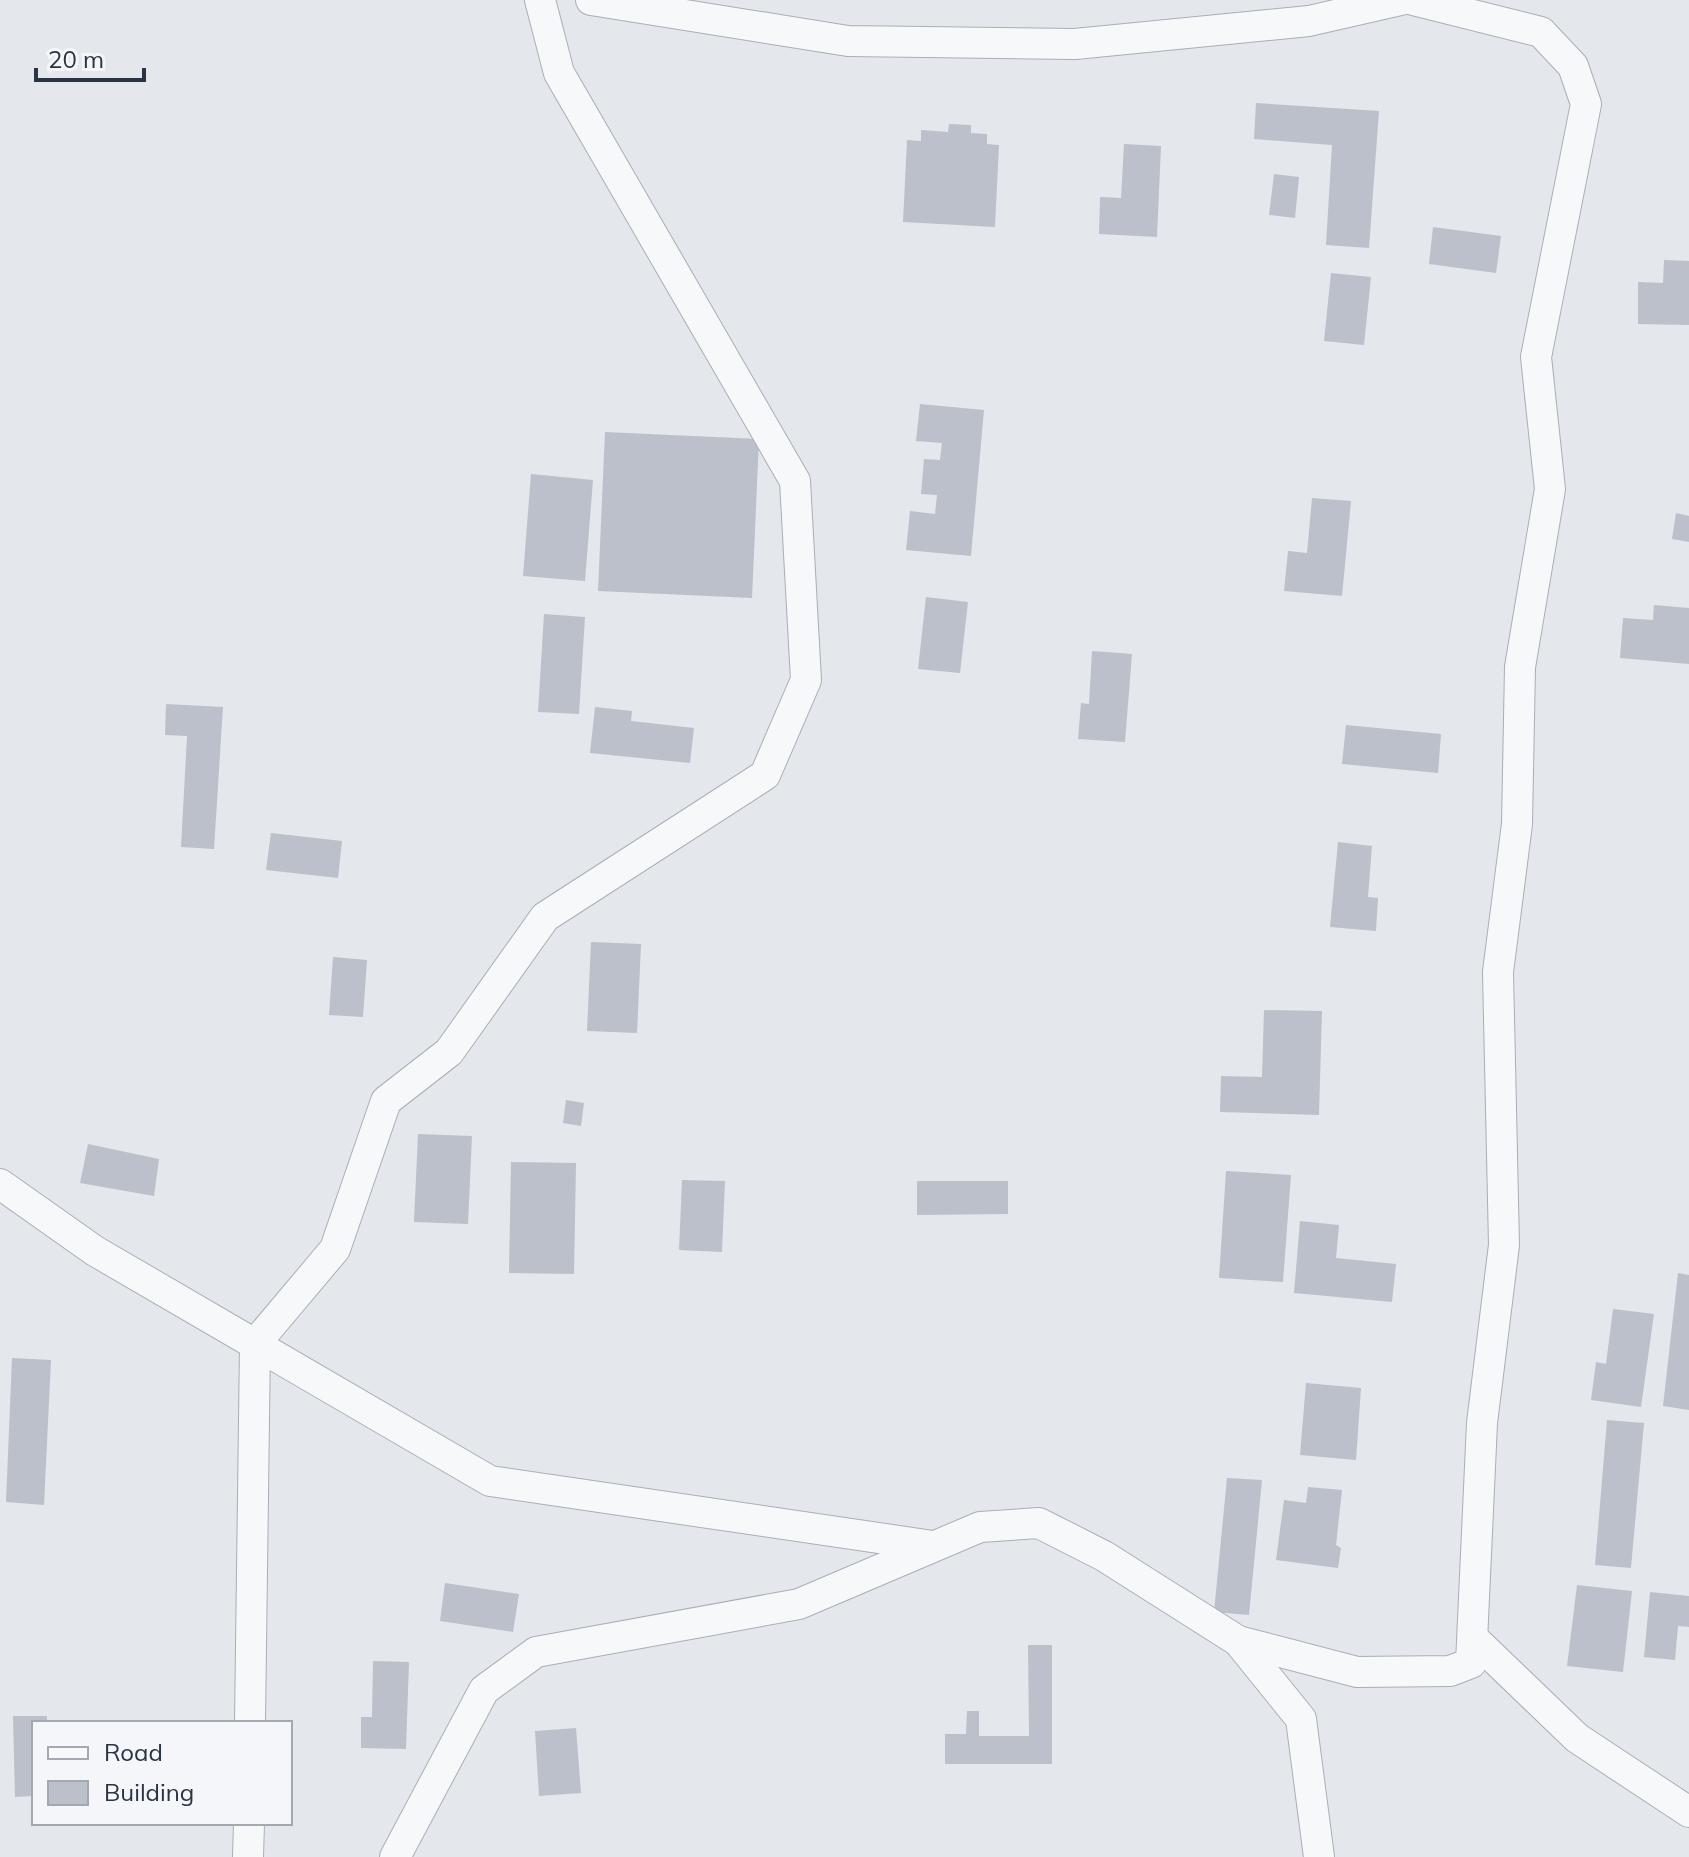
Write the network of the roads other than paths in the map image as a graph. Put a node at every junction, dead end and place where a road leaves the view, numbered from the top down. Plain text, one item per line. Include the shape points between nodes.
1 (540, 0) edge
2 (591, 0) edge
3 (1401, 0) edge
4 (1413, 0) edge
5 (0, 1184) edge
6 (255, 1344) junction
7 (935, 1546) junction
8 (1474, 1639) junction
9 (1238, 1641) junction
10 (250, 1721) edge
11 (1689, 1812) edge
12 (249, 1825) edge
13 (248, 1857) edge
14 (395, 1857) edge
15 (1319, 1857) edge

1 - 6 street via 559,73 795,481 806,680 765,775 545,917 449,1052 386,1101 335,1249
2 - 3 street via 848,41 1075,44 1309,21
4 - 8 street via 1541,32 1573,66 1586,104 1536,357 1550,489 1520,667 1517,824 1498,972 1504,1245 1482,1423
5 - 6 street via 95,1251
6 - 7 street via 490,1481
6 - 10 street
7 - 9 street via 980,1527 1039,1523 1104,1556
7 - 14 street via 799,1604 536,1652 484,1690
8 - 9 street via 1471,1663 1450,1671 1373,1672
8 - 11 street via 1577,1738
9 - 15 street via 1301,1719
12 - 13 street

